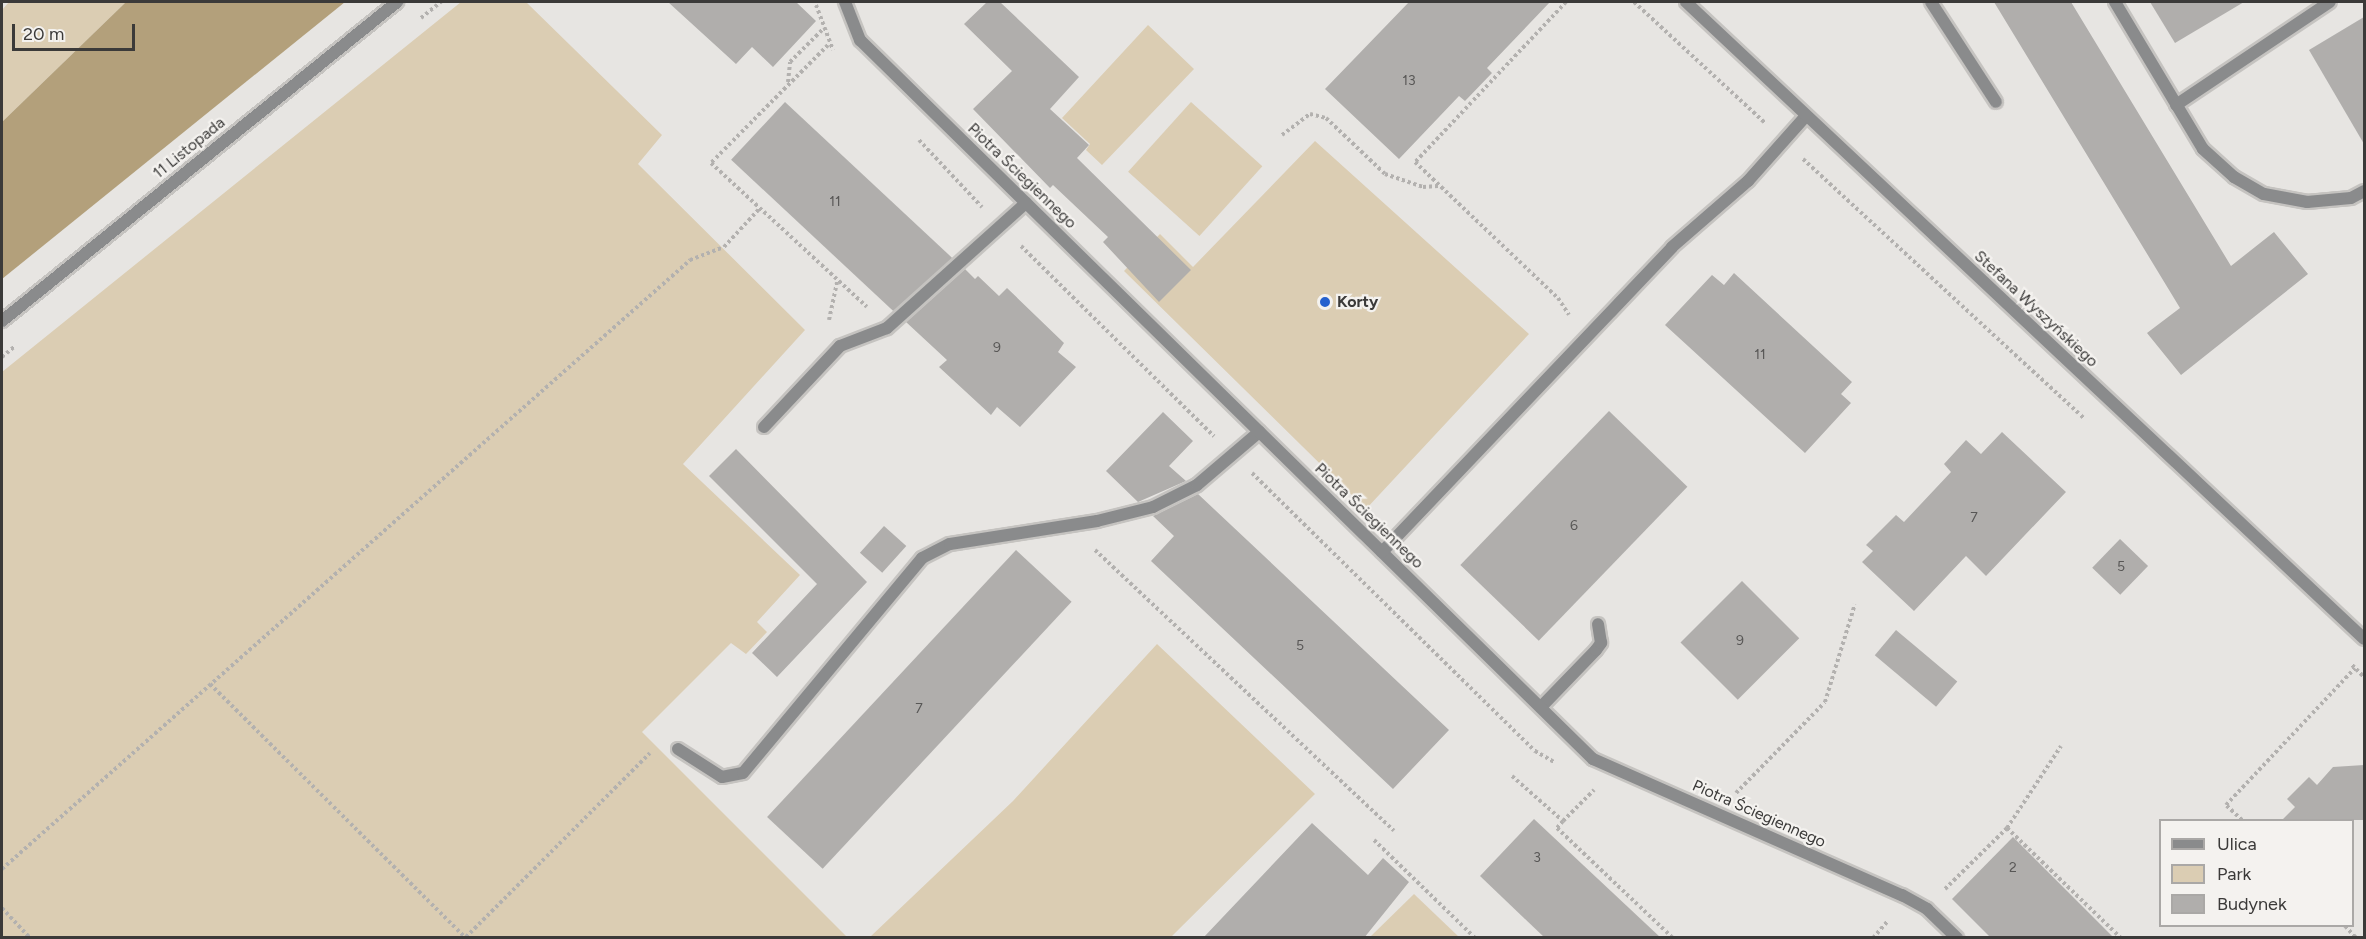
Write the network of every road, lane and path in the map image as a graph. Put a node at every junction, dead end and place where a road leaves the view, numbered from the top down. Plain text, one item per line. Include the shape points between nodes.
1 (397, 2) edge
2 (1566, 2) edge
3 (1634, 2) edge
4 (1686, 2) edge
5 (1931, 2) edge
6 (2115, 2) edge
7 (2331, 2) edge
8 (846, 4) edge
9 (828, 45) dead end
10 (788, 83) junction
11 (1996, 102) dead end
12 (2176, 105) junction
13 (1806, 116) junction
14 (1282, 135) dead end
15 (1785, 141) junction
16 (1439, 186) junction
17 (2364, 191) edge
18 (1026, 203) junction
19 (760, 208) junction
20 (874, 314) dead end
21 (2, 321) edge
22 (1585, 338) junction
23 (2090, 423) dead end
24 (764, 427) dead end
25 (1259, 432) junction
26 (1068, 525) junction
27 (1382, 552) junction
28 (1855, 604) dead end
29 (1598, 624) dead end
30 (2364, 639) edge
31 (2346, 660) dead end
32 (2355, 668) junction
33 (2364, 677) edge
34 (210, 684) junction
35 (1540, 707) junction
36 (2061, 746) dead end
37 (678, 749) dead end
38 (689, 758) junction
39 (1512, 776) dead end
40 (1595, 789) dead end
41 (1716, 813) junction
42 (2241, 819) edge
43 (1563, 821) junction
44 (2007, 828) junction
45 (1394, 831) dead end
46 (1374, 840) dead end
47 (2, 869) edge
48 (1941, 893) dead end
49 (2, 908) edge
50 (466, 937) edge
51 (30, 938) edge
52 (1475, 938) edge
53 (1672, 938) edge
54 (1957, 938) edge
55 (2121, 938) edge

1 - 21 street, 11 Listopada
2 - 16 path via 1415,162
3 - 15 path
4 - 13 street, Stefana Wyszyńskiego
5 - 11 street
6 - 12 street
7 - 12 street
8 - 10 path via 790,62
8 - 18 street, Piotra Ściegiennego via 860,40
9 - 10 path
10 - 19 path via 711,163
12 - 17 street via 2204,149 2234,177 2264,194 2307,201 2351,198
13 - 15 street
13 - 30 street, Stefana Wyszyńskiego
14 - 16 path via 1310,114 1326,118 1385,174 1423,188
15 - 22 street via 1748,182 1671,247
15 - 23 path
16 - 22 path via 1557,298
18 - 24 street via 887,328 840,346
18 - 25 street, Piotra Ściegiennego
19 - 20 path
19 - 34 path via 724,247 690,260
22 - 27 street
25 - 26 street via 1197,485 1154,507
25 - 27 street, Piotra Ściegiennego
26 - 38 street via 950,544 922,558 743,773 722,777
26 - 45 path
27 - 35 street, Piotra Ściegiennego
28 - 41 path via 1825,702
29 - 35 street via 1601,643 1596,651
31 - 32 path
32 - 33 path
32 - 42 path via 2226,805
34 - 47 path
34 - 50 path
35 - 41 street, Piotra Ściegiennego via 1593,759
36 - 44 path
37 - 38 street
38 - 50 path via 673,772 652,751
39 - 43 path
40 - 43 path
41 - 54 street, Piotra Ściegiennego via 1902,895 1927,909
43 - 53 path via 1557,828
44 - 48 path
44 - 55 path
46 - 52 path
49 - 51 path

